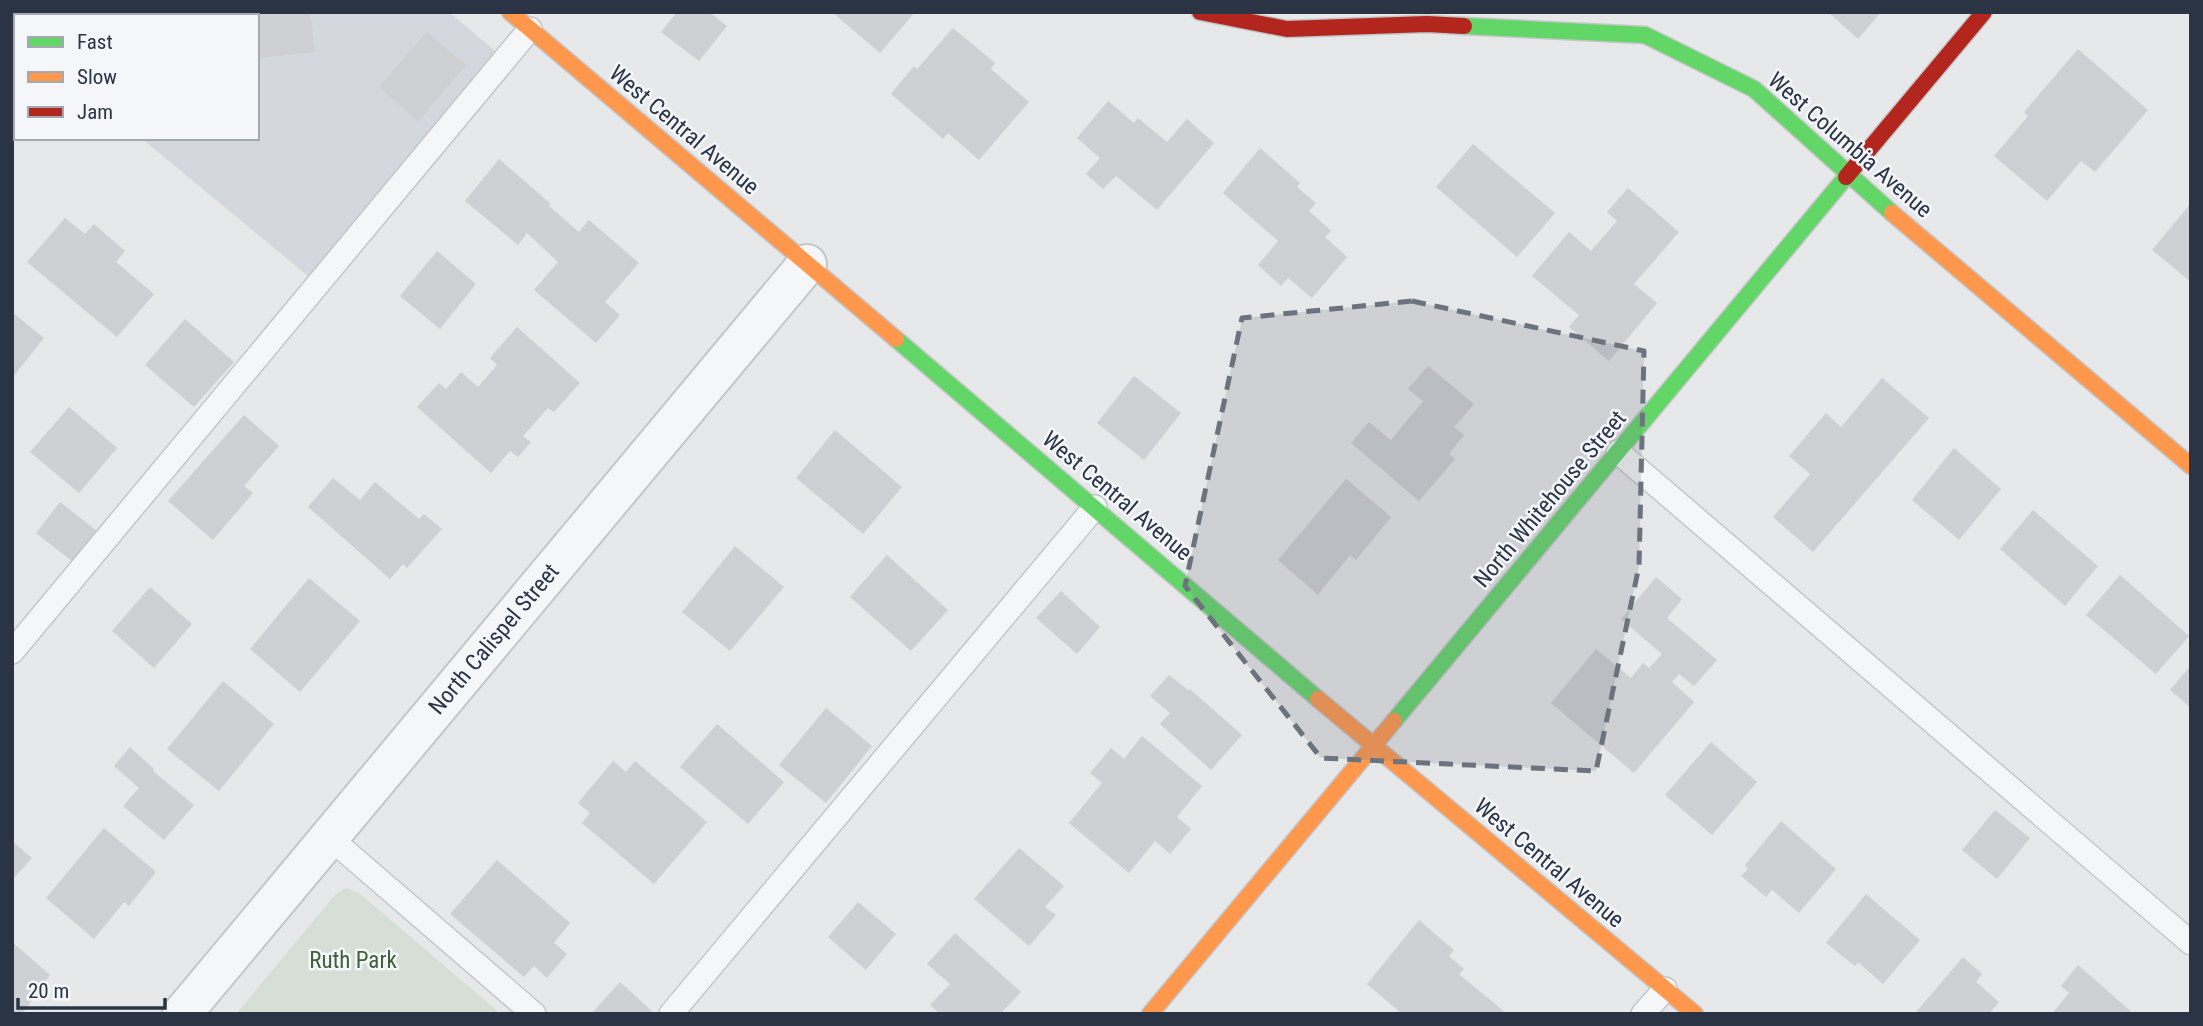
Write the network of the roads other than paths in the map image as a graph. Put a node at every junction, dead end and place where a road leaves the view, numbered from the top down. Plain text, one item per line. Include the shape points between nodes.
1 (510, 12) edge
2 (1200, 12) edge
3 (1984, 12) edge
4 (1432, 18) edge
5 (530, 29) junction
6 (1847, 175) junction
7 (807, 264) junction
8 (1618, 452) junction
9 (2191, 466) edge
10 (1095, 508) junction
11 (12, 652) edge
12 (1374, 747) junction
13 (329, 837) junction
14 (2191, 943) edge
15 (1665, 989) junction
16 (182, 1014) edge
17 (534, 1014) edge
18 (671, 1014) edge
19 (1150, 1014) edge
20 (1643, 1014) edge
21 (1695, 1014) edge

1 - 5 street, West Central Avenue
2 - 4 street, West Columbia Avenue via 1287,29
3 - 6 street, North Whitehouse Street
4 - 6 street, West Columbia Avenue via 1645,35 1754,89
5 - 7 street, West Central Avenue
5 - 11 lane
6 - 8 street, North Whitehouse Street
6 - 9 street, West Columbia Avenue
7 - 10 street, West Central Avenue
7 - 13 street, North Calispel Street
8 - 12 street, North Whitehouse Street
8 - 14 lane
10 - 12 street, West Central Avenue
10 - 18 lane
12 - 15 street, West Central Avenue
12 - 19 street, North Whitehouse Street
13 - 16 street, North Calispel Street
13 - 17 lane
15 - 20 lane
15 - 21 street, West Central Avenue

